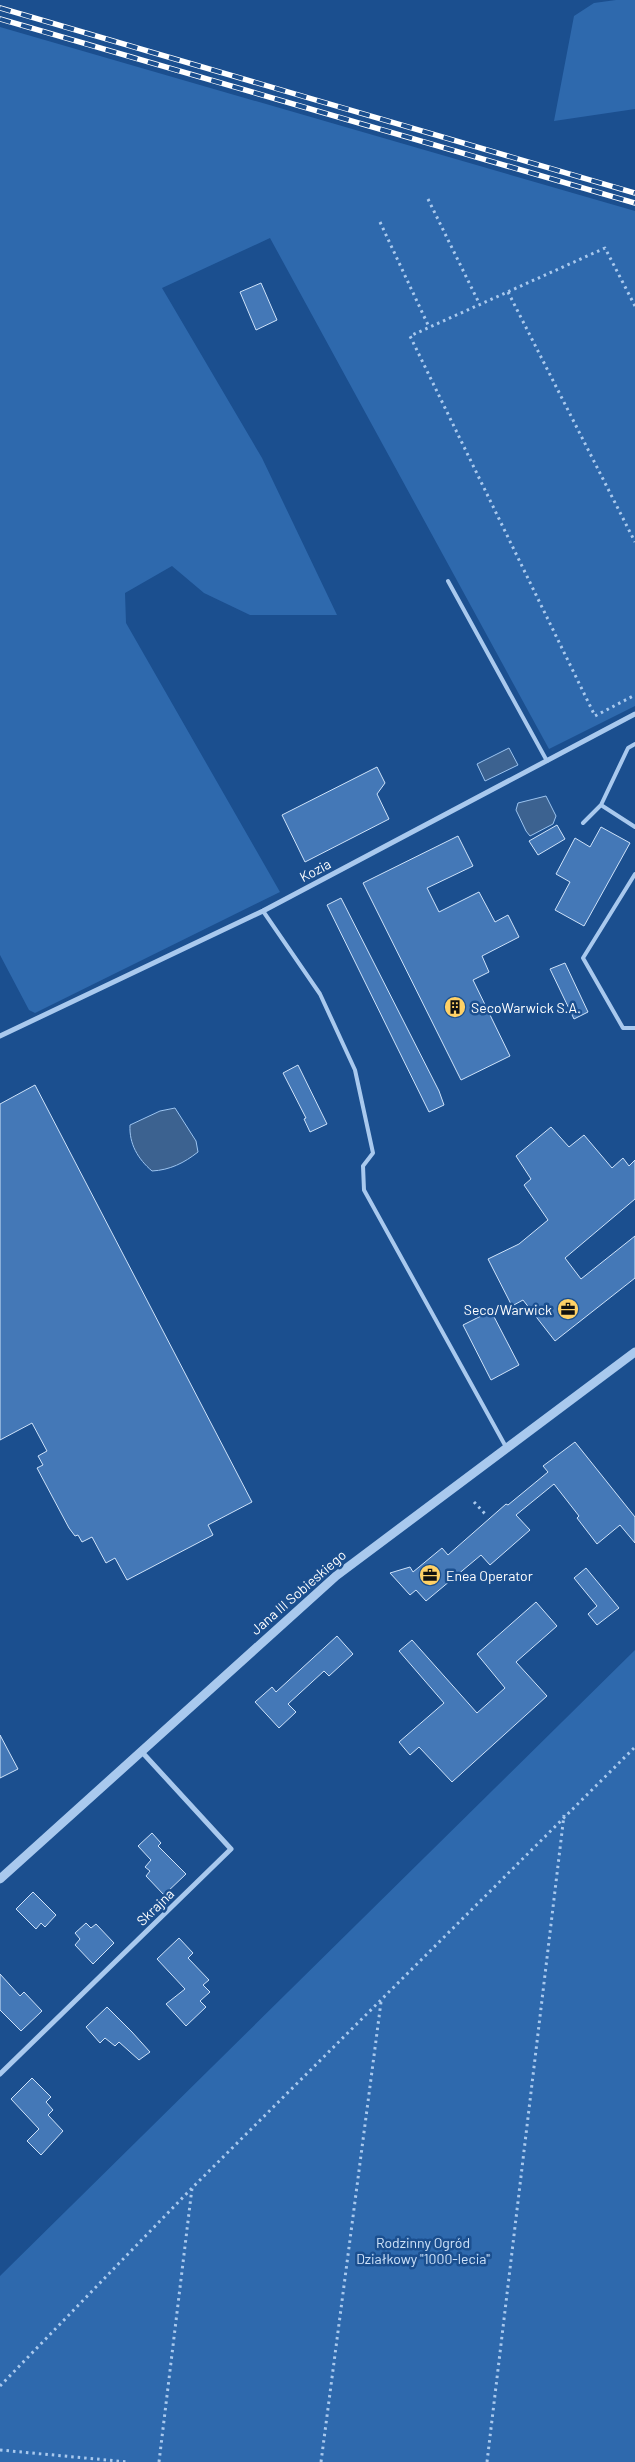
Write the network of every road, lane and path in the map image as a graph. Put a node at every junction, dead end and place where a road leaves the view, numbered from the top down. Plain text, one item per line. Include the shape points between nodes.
1 (428, 199) dead end
2 (380, 222) dead end
3 (508, 292) junction
4 (479, 303) junction
5 (635, 306) edge
6 (429, 327) junction
7 (635, 542) edge
8 (448, 581) dead end
9 (635, 695) edge
10 (635, 714) edge
11 (635, 744) edge
12 (547, 761) junction
13 (601, 805) junction
14 (584, 824) dead end
15 (635, 827) edge
16 (635, 874) edge
17 (263, 911) junction
18 (635, 1028) edge
19 (0, 1036) edge
20 (635, 1352) edge
21 (506, 1448) junction
22 (474, 1502) dead end
23 (486, 1516) dead end
24 (635, 1747) edge
25 (140, 1751) junction
26 (564, 1815) junction
27 (0, 1879) edge
28 (381, 2001) junction
29 (0, 2074) edge
30 (192, 2188) junction
31 (0, 2386) edge
32 (0, 2450) edge
33 (128, 2462) edge
34 (159, 2462) edge
35 (321, 2462) edge
36 (487, 2462) edge

1 - 4 path
2 - 6 path
3 - 4 path
3 - 5 path via 605,248
3 - 7 path
4 - 6 path
6 - 9 path via 410,336 595,716
8 - 12 lane
10 - 12 street, Kozia
11 - 13 lane via 628,748
12 - 17 street, Kozia
13 - 14 lane
13 - 15 lane
16 - 18 lane via 584,958 623,1028
17 - 19 street, Kozia
17 - 21 lane via 320,994 355,1070 373,1153 363,1166 364,1190
20 - 21 street, Jana III Sobieskiego
21 - 25 street, Jana III Sobieskiego via 336,1576
22 - 23 path
24 - 26 path
25 - 27 street, Jana III Sobieskiego
25 - 29 street, Skrajna via 231,1849
26 - 28 path
26 - 36 path
28 - 30 path
28 - 35 path
30 - 31 path
30 - 34 path
32 - 33 path

